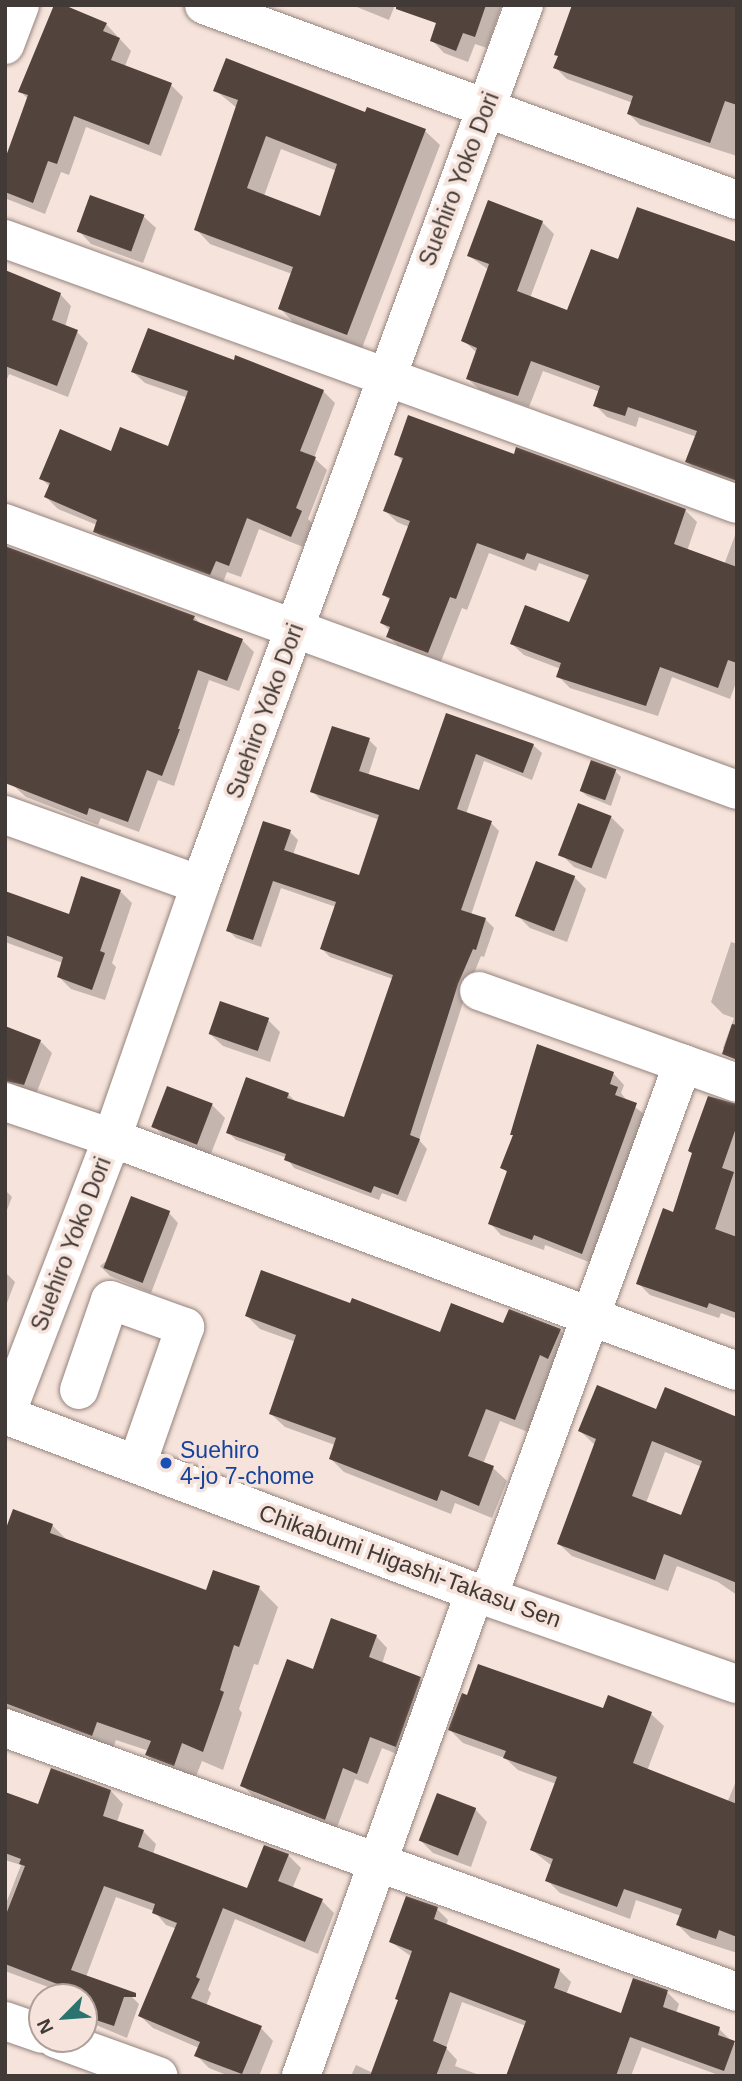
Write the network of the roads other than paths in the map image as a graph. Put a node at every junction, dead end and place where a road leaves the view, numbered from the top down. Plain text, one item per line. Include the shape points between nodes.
1 (20, 5) edge
2 (204, 5) edge
3 (524, 5) edge
4 (5, 45) edge
5 (487, 107) junction
6 (737, 200) edge
7 (5, 239) edge
8 (384, 378) junction
9 (737, 504) edge
10 (5, 523) edge
11 (295, 630) junction
12 (737, 790) edge
13 (5, 815) edge
14 (200, 885) junction
15 (479, 991) dead end
16 (683, 1063) junction
17 (737, 1083) edge
18 (5, 1102) edge
19 (112, 1139) junction
20 (590, 1316) junction
21 (737, 1371) edge
22 (79, 1390) dead end
23 (5, 1415) edge
24 (137, 1464) junction
25 (482, 1594) junction
26 (737, 1684) edge
27 (5, 1728) edge
28 (376, 1862) junction
29 (737, 1992) edge
30 (5, 2021) edge
31 (28, 2029) edge
32 (95, 2053) edge
33 (158, 2076) edge
34 (301, 2076) edge

1 - 4 street
2 - 5 street
3 - 5 street, Suehiro Yoko Dori
5 - 6 street
5 - 8 street, Suehiro Yoko Dori
7 - 8 street
8 - 9 street
8 - 11 street, Suehiro Yoko Dori
10 - 11 street
11 - 12 street
11 - 14 street, Suehiro Yoko Dori
13 - 14 street
14 - 19 street, Suehiro Yoko Dori
15 - 16 street
16 - 17 street
16 - 20 street
18 - 19 street
19 - 20 street
19 - 23 street, Suehiro Yoko Dori
20 - 21 street
20 - 25 street
22 - 24 street via 110,1300 185,1327
23 - 24 street, Chikabumi Higashi-Takasu Sen
24 - 25 street, Chikabumi Higashi-Takasu Sen
25 - 26 street, Chikabumi Higashi-Takasu Sen
25 - 28 street
27 - 28 street
28 - 29 street
28 - 34 street
30 - 31 street
32 - 33 street

